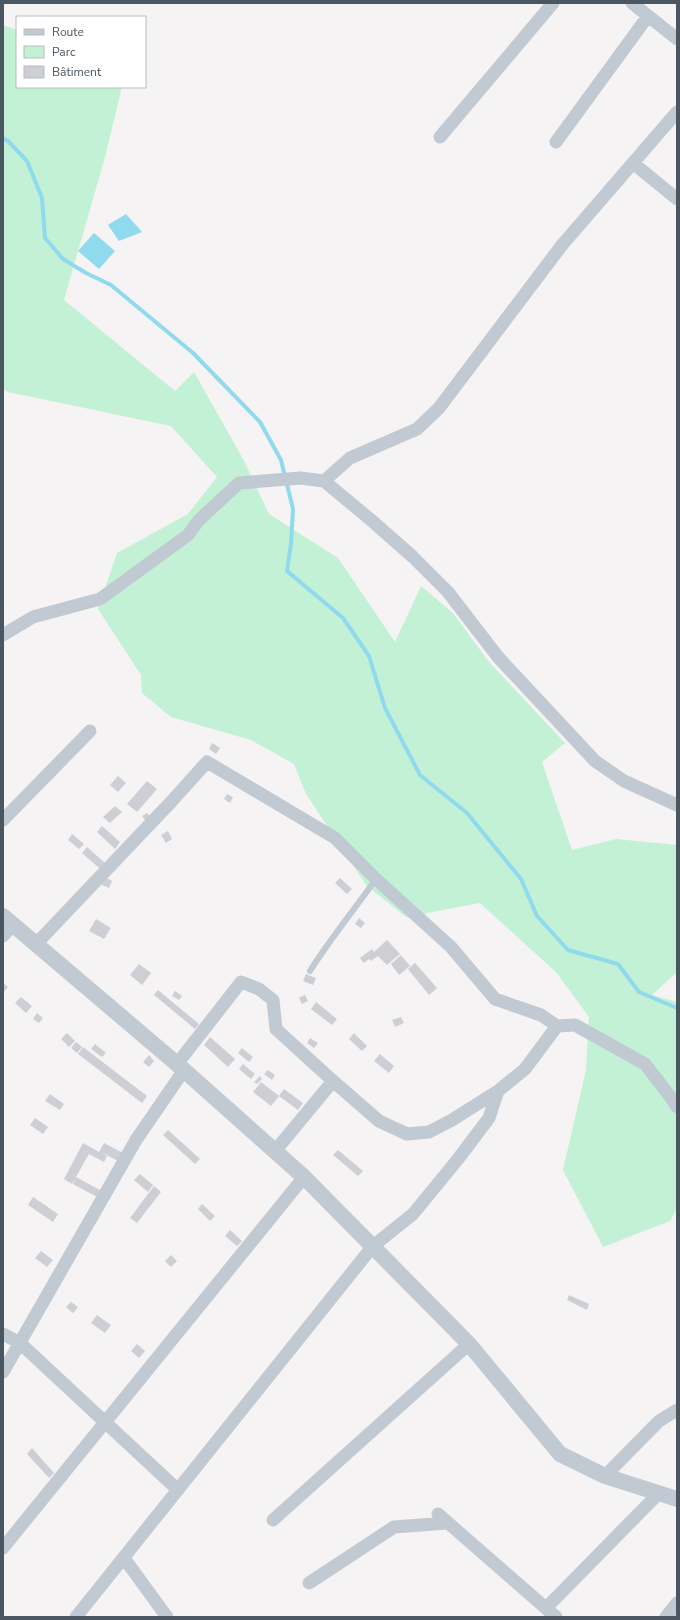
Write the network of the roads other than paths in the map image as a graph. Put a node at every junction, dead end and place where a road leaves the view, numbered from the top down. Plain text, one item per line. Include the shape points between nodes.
1 (553, 3) edge
2 (632, 3) edge
3 (648, 16) junction
4 (677, 39) edge
5 (677, 112) edge
6 (440, 137) dead end
7 (556, 142) dead end
8 (633, 163) junction
9 (677, 199) edge
10 (324, 481) junction
11 (3, 635) edge
12 (90, 731) dead end
13 (677, 805) edge
14 (3, 820) edge
15 (376, 879) junction
16 (6, 925) edge
17 (36, 944) junction
18 (310, 971) dead end
19 (557, 1026) junction
20 (181, 1067) junction
21 (333, 1081) junction
22 (498, 1091) junction
23 (677, 1107) edge
24 (275, 1151) junction
25 (304, 1177) junction
26 (374, 1246) junction
27 (3, 1334) edge
28 (20, 1343) junction
29 (469, 1344) junction
30 (3, 1372) edge
31 (677, 1410) edge
32 (105, 1422) junction
33 (605, 1476) junction
34 (178, 1490) junction
35 (659, 1493) junction
36 (677, 1499) edge
37 (273, 1520) dead end
38 (3, 1548) edge
39 (124, 1558) junction
40 (309, 1583) dead end
41 (677, 1603) edge
42 (551, 1613) edge
43 (76, 1617) edge
44 (168, 1617) edge
45 (666, 1617) edge

1 - 6 street
2 - 3 street
3 - 4 street
3 - 7 street
5 - 8 street
8 - 9 street
8 - 10 street via 562,244 439,408 417,429 350,458
10 - 11 street via 300,478 239,483 199,520 188,535 100,599 33,617
10 - 13 street via 392,539 448,592 498,657 595,761 624,781
12 - 14 street
15 - 17 street via 335,838 207,762
15 - 18 lane
15 - 19 street via 451,947 496,999 540,1015
16 - 17 street
17 - 20 street
19 - 22 street via 525,1069
19 - 23 street via 575,1025 645,1064
20 - 21 street via 241,982 259,989 273,1000 276,1029
20 - 24 street
20 - 28 street via 136,1140
21 - 22 street via 379,1121 407,1134 429,1132
21 - 24 street
22 - 26 street via 489,1118 458,1159 413,1214
24 - 25 street
25 - 26 street
25 - 32 street
26 - 29 street
26 - 34 street
27 - 28 street
28 - 30 street
28 - 32 street
29 - 33 street via 560,1454
29 - 37 street
31 - 33 street via 659,1422
32 - 34 street
32 - 38 street
33 - 35 street
34 - 39 street
35 - 36 street
35 - 42 street
39 - 43 street
39 - 44 street
40 - 42 street via 394,1527 442,1518
41 - 45 street

